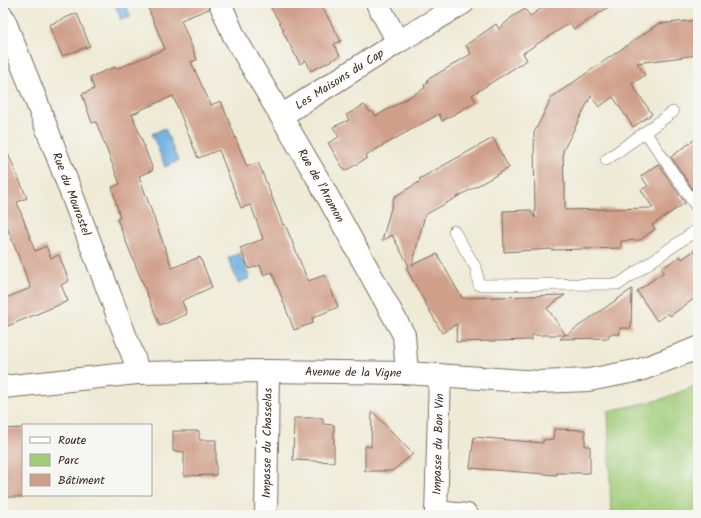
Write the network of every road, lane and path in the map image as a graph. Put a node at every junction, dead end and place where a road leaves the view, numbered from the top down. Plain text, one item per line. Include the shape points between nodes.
1 (220, 3) edge
2 (377, 3) edge
3 (463, 3) edge
4 (3, 16) edge
5 (398, 42) junction
6 (673, 112) dead end
7 (281, 116) junction
8 (646, 133) junction
9 (606, 160) dead end
10 (698, 209) edge
11 (698, 229) edge
12 (454, 230) dead end
13 (698, 348) edge
14 (268, 371) junction
15 (137, 373) junction
16 (407, 373) junction
17 (440, 375) junction
18 (3, 387) edge
19 (436, 514) edge
20 (266, 515) edge
21 (467, 515) edge

1 - 7 street, Rue de l'Aramon via 234,36
2 - 5 street
3 - 5 street, Les Maisons du Cap
4 - 15 street, Rue du Mourastel via 135,361
5 - 7 street, Les Maisons du Cap
6 - 8 lane
7 - 16 street, Rue de l'Aramon via 404,335
8 - 9 lane
8 - 10 lane
11 - 12 lane via 619,284 479,285 476,268
13 - 17 street, Avenue de la Vigne via 640,370 589,380 539,382
14 - 15 street, Avenue de la Vigne
14 - 16 street, Avenue de la Vigne
14 - 20 street, Impasse du Chasselas
15 - 18 street, Avenue de la Vigne
16 - 17 street, Avenue de la Vigne
17 - 19 street, Impasse du Bon Vin
19 - 21 street, Impasse du Bon Vin

